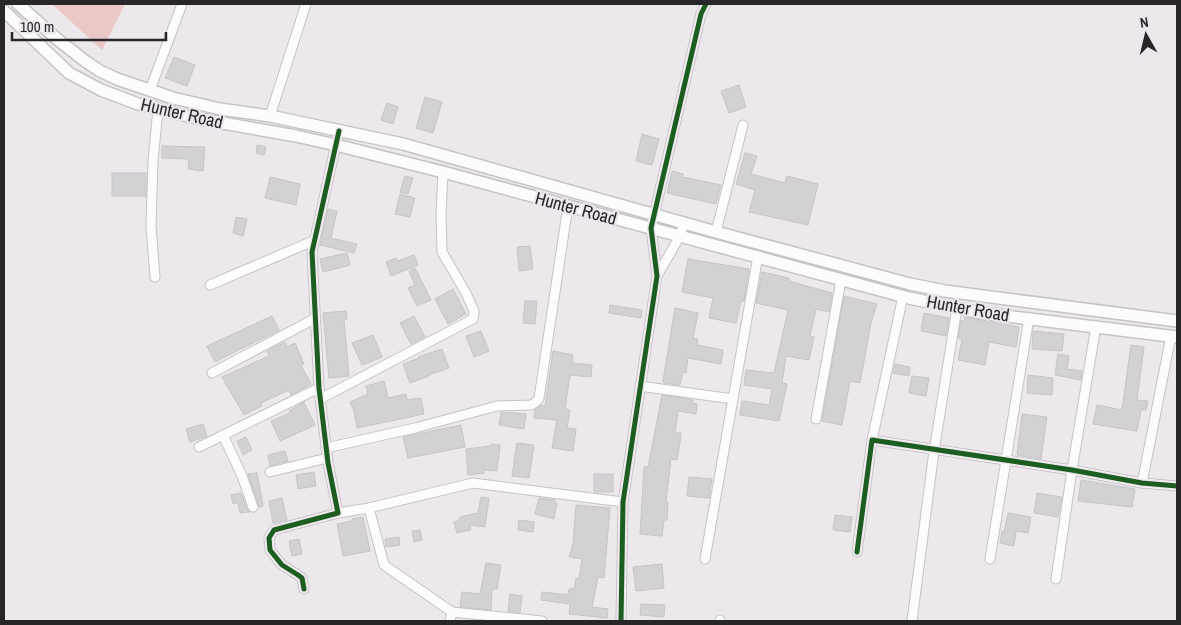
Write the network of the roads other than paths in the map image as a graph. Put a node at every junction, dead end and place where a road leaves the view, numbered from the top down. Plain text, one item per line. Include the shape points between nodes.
1 (18, 4) edge
2 (182, 4) edge
3 (306, 4) edge
4 (706, 4) edge
5 (4, 11) edge
6 (150, 90) junction
7 (158, 109) junction
8 (270, 116) junction
9 (744, 125) dead end
10 (339, 131) junction
11 (336, 145) junction
12 (443, 172) junction
13 (568, 206) junction
14 (654, 214) junction
15 (684, 222) junction
16 (651, 228) junction
17 (716, 232) junction
18 (680, 236) junction
19 (313, 241) junction
20 (758, 256) junction
21 (840, 265) junction
22 (657, 276) junction
23 (155, 277) dead end
24 (839, 279) junction
25 (210, 285) dead end
26 (903, 296) junction
27 (957, 308) junction
28 (1029, 318) junction
29 (314, 319) junction
30 (1177, 321) edge
31 (1096, 326) junction
32 (1174, 336) edge
33 (212, 373) dead end
34 (640, 386) junction
35 (319, 388) junction
36 (320, 399) junction
37 (733, 399) junction
38 (816, 419) dead end
39 (223, 435) junction
40 (872, 440) junction
41 (199, 447) dead end
42 (326, 448) junction
43 (934, 451) junction
44 (327, 458) junction
45 (1006, 461) junction
46 (1072, 470) junction
47 (270, 472) dead end
48 (1142, 482) junction
49 (1177, 486) edge
50 (623, 502) junction
51 (253, 507) dead end
52 (369, 508) junction
53 (338, 513) junction
54 (857, 552) dead end
55 (705, 559) dead end
56 (990, 559) dead end
57 (1056, 579) dead end
58 (304, 588) dead end
59 (451, 617) edge
60 (542, 621) edge
61 (621, 621) edge
62 (912, 621) edge

1 - 6 main road, Hunter Road via 85,61 117,80
2 - 6 street
3 - 8 street
4 - 14 street
5 - 7 main road, Hunter Road via 86,83
6 - 8 main road, Hunter Road via 220,109
7 - 11 main road, Hunter Road
7 - 23 street via 151,226
8 - 10 main road, Hunter Road
9 - 17 street
10 - 11 street
10 - 14 main road, Hunter Road via 403,144
11 - 12 main road, Hunter Road
11 - 19 street
12 - 13 main road, Hunter Road
12 - 36 street via 442,252 474,311 473,319
13 - 16 main road, Hunter Road
13 - 42 street via 536,402 497,406
14 - 15 main road, Hunter Road
14 - 16 street
15 - 17 main road, Hunter Road
15 - 18 street
16 - 18 main road, Hunter Road
16 - 22 street
17 - 21 main road, Hunter Road
18 - 20 main road, Hunter Road
18 - 22 street
19 - 25 street
19 - 29 street
20 - 24 main road, Hunter Road
20 - 37 street
21 - 24 main road
21 - 30 main road, Hunter Road via 945,291
22 - 34 street
24 - 26 main road, Hunter Road
24 - 38 street
26 - 27 main road, Hunter Road
26 - 40 street
27 - 28 main road, Hunter Road
27 - 43 street
28 - 31 main road, Hunter Road
28 - 45 street
29 - 33 street
29 - 35 street
31 - 32 main road, Hunter Road
31 - 46 street
32 - 48 street
34 - 37 street
34 - 50 street
35 - 36 street
35 - 39 street
36 - 42 street
37 - 55 street
39 - 41 street
39 - 51 street
40 - 43 street
40 - 54 street
42 - 44 street
43 - 45 street
43 - 62 street
44 - 47 street
44 - 53 street
45 - 46 street
45 - 56 street
46 - 48 street
46 - 57 street
48 - 49 street
50 - 52 street via 473,483
50 - 61 street
52 - 53 street
52 - 59 street via 384,564
53 - 58 street via 274,530 269,538 270,550 282,565 302,578
59 - 60 street

